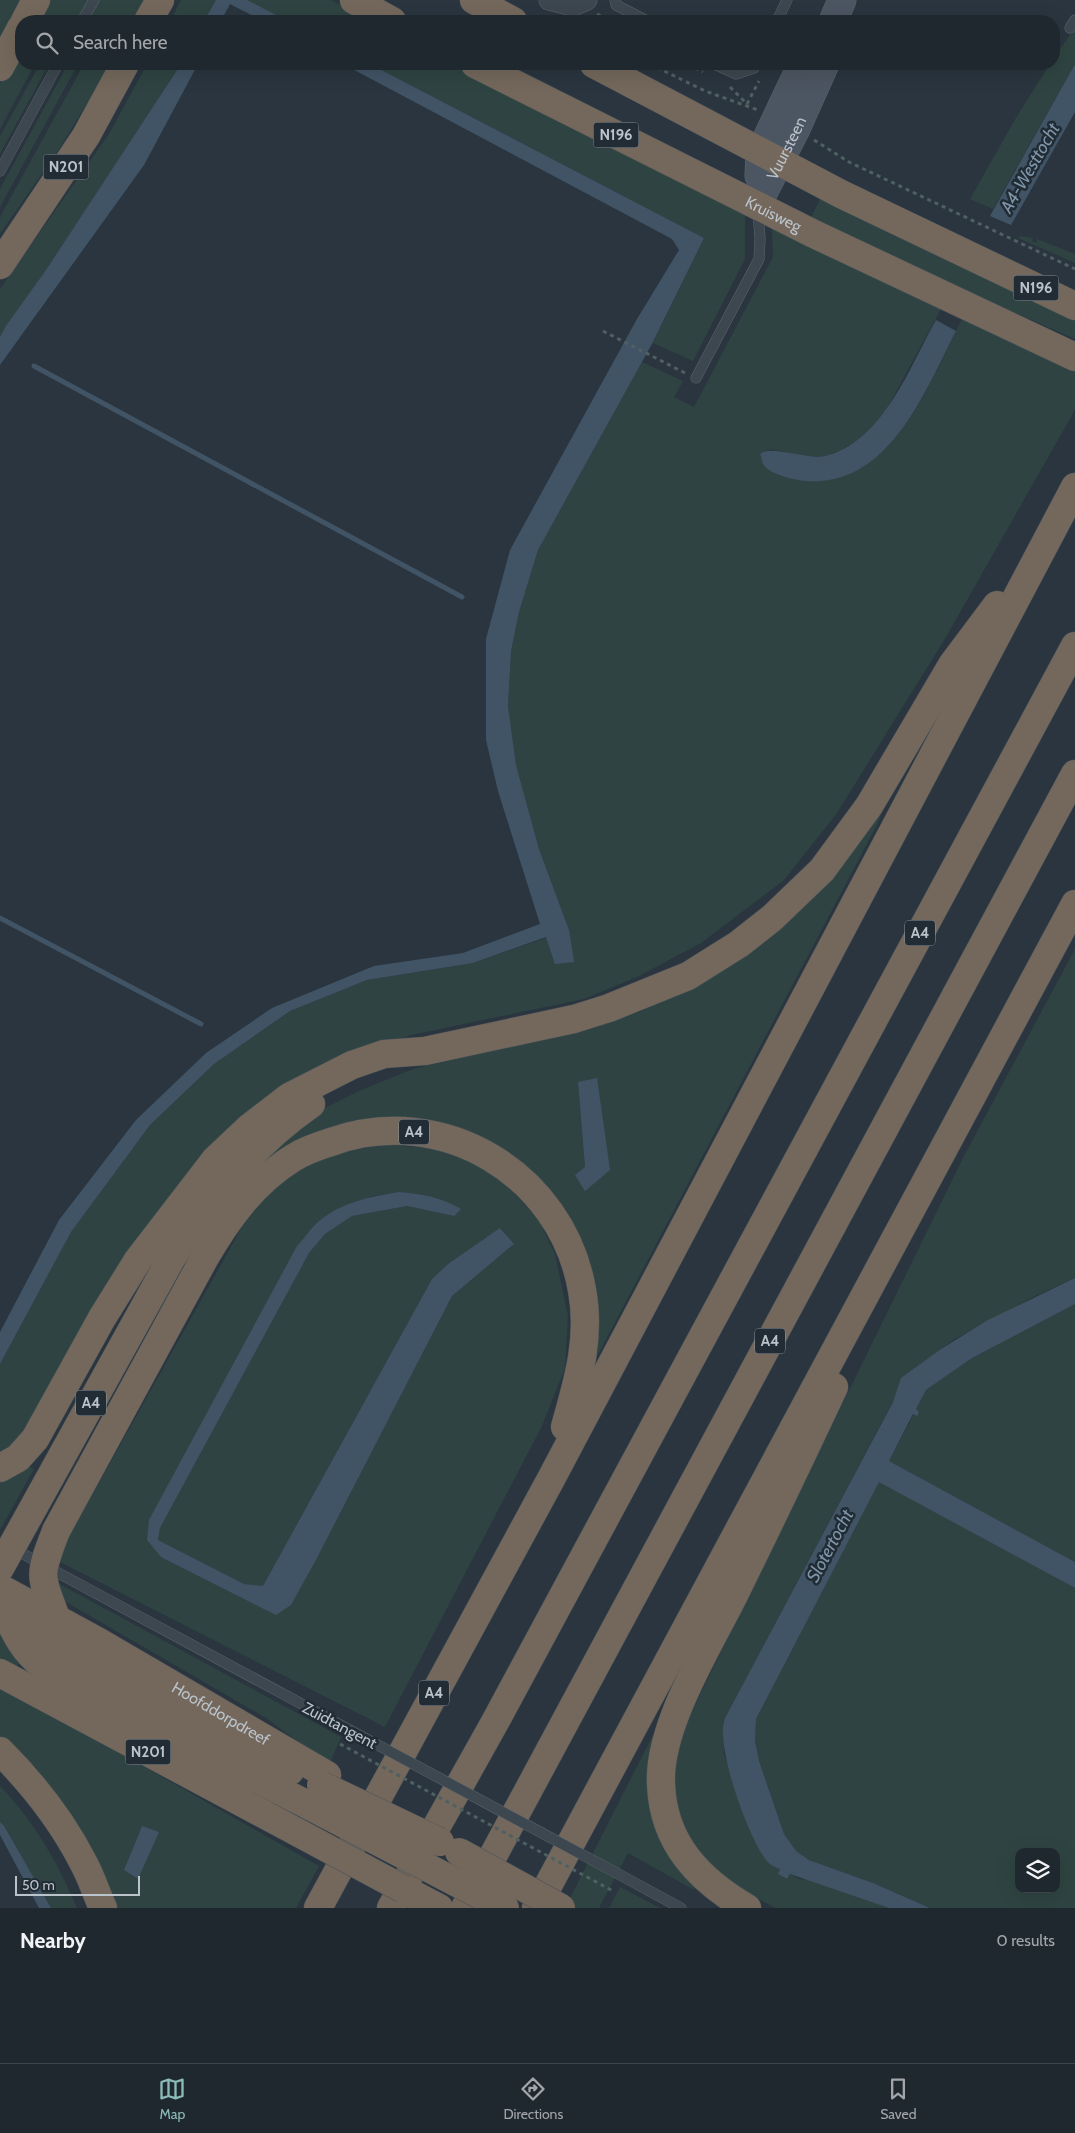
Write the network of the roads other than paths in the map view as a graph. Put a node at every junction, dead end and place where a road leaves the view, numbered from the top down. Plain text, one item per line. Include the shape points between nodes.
1 (36, 0) edge
2 (94, 0) edge
3 (160, 0) edge
4 (354, 0) edge
5 (462, 0) edge
6 (549, 0) edge
7 (615, 0) edge
8 (787, 0) edge
9 (842, 0) edge
10 (586, 1) edge
11 (627, 5) edge
12 (494, 11) edge
13 (28, 15) edge
14 (85, 15) edge
15 (151, 15) edge
16 (381, 15) edge
17 (640, 15) edge
18 (780, 15) edge
19 (836, 15) edge
20 (15, 39) edge
21 (0, 67) edge
22 (55, 70) edge
23 (122, 70) edge
24 (488, 70) edge
25 (605, 70) edge
26 (727, 70) edge
27 (746, 70) edge
28 (800, 70) edge
29 (820, 70) edge
30 (786, 126) junction
31 (770, 158) junction
32 (0, 171) edge
33 (757, 205) junction
34 (0, 266) edge
35 (1075, 306) edge
36 (1075, 357) edge
37 (696, 378) road end
38 (1075, 488) edge
39 (1050, 534) junction
40 (1075, 646) edge
41 (1075, 774) edge
42 (1075, 904) edge
43 (425, 1051) junction
44 (940, 1153) junction
45 (0, 1468) edge
46 (551, 1479) junction
47 (4, 1552) edge
48 (43, 1565) junction
49 (0, 1588) edge
50 (0, 1601) edge
51 (57, 1620) junction
52 (6, 1623) edge
53 (0, 1673) edge
54 (0, 1751) edge
55 (320, 1789) junction
56 (435, 1906) edge
57 (103, 1908) edge
58 (318, 1908) edge
59 (391, 1908) edge
60 (465, 1908) edge
61 (505, 1908) edge
62 (536, 1908) edge
63 (560, 1908) edge
64 (681, 1908) edge
65 (747, 1908) edge

1 - 13 highway
2 - 14 lane
3 - 15 highway
4 - 16 highway
5 - 12 highway
6 - 10 street via 573,6
7 - 11 lane via 616,5
8 - 18 lane
9 - 19 street
11 - 17 lane
20 - 21 highway
22 - 32 lane
23 - 34 highway, N201 via 86,136
24 - 33 highway, Kruisweg / N196
25 - 31 highway, N196
26 - 27 lane via 736,74
28 - 30 street, Vuursteen
29 - 30 street, Vuursteen
30 - 31 street, Vuursteen
31 - 33 street, Vuursteen
31 - 35 highway, N196
33 - 36 highway, Kruisweg / N196
33 - 37 lane via 759,260
38 - 39 highway, A4
39 - 43 highway, A4 via 952,665 869,806 822,870 772,918 739,944 688,976 631,1001 574,1019
39 - 46 highway, A4
40 - 59 highway, A4
41 - 60 highway, A4
42 - 44 highway
43 - 45 highway, A4 via 384,1054 352,1065 289,1098 250,1127 215,1160 138,1260 35,1439 18,1458
43 - 47 highway, A4 via 370,1071 328,1092 294,1116 225,1181 197,1217 171,1259
44 - 62 highway
44 - 65 highway via 798,1465 674,1719 664,1748 660,1786 665,1814 679,1847 696,1872
46 - 48 highway, A4 via 582,1368 585,1346 582,1291 570,1247 550,1212 524,1181 487,1154 466,1145 444,1137 400,1131 348,1135 304,1152 283,1165 255,1188 225,1224 56,1531
46 - 58 highway, A4
47 - 48 lane, Zuidtangent
48 - 51 highway via 44,1585
48 - 64 lane, Zuidtangent, bridge
49 - 51 highway, Hoofddorpdreef
50 - 52 highway, Hoofddorpdreef
51 - 55 highway, Hoofddorpdreef
52 - 55 highway, Hoofddorpdreef via 30,1656 58,1675
53 - 56 highway, N201, bridge
54 - 57 highway via 53,1814 83,1862
55 - 61 highway, Hoofddorpdreef, bridge via 446,1877
55 - 63 highway, Hoofddorpdreef, bridge via 449,1847

